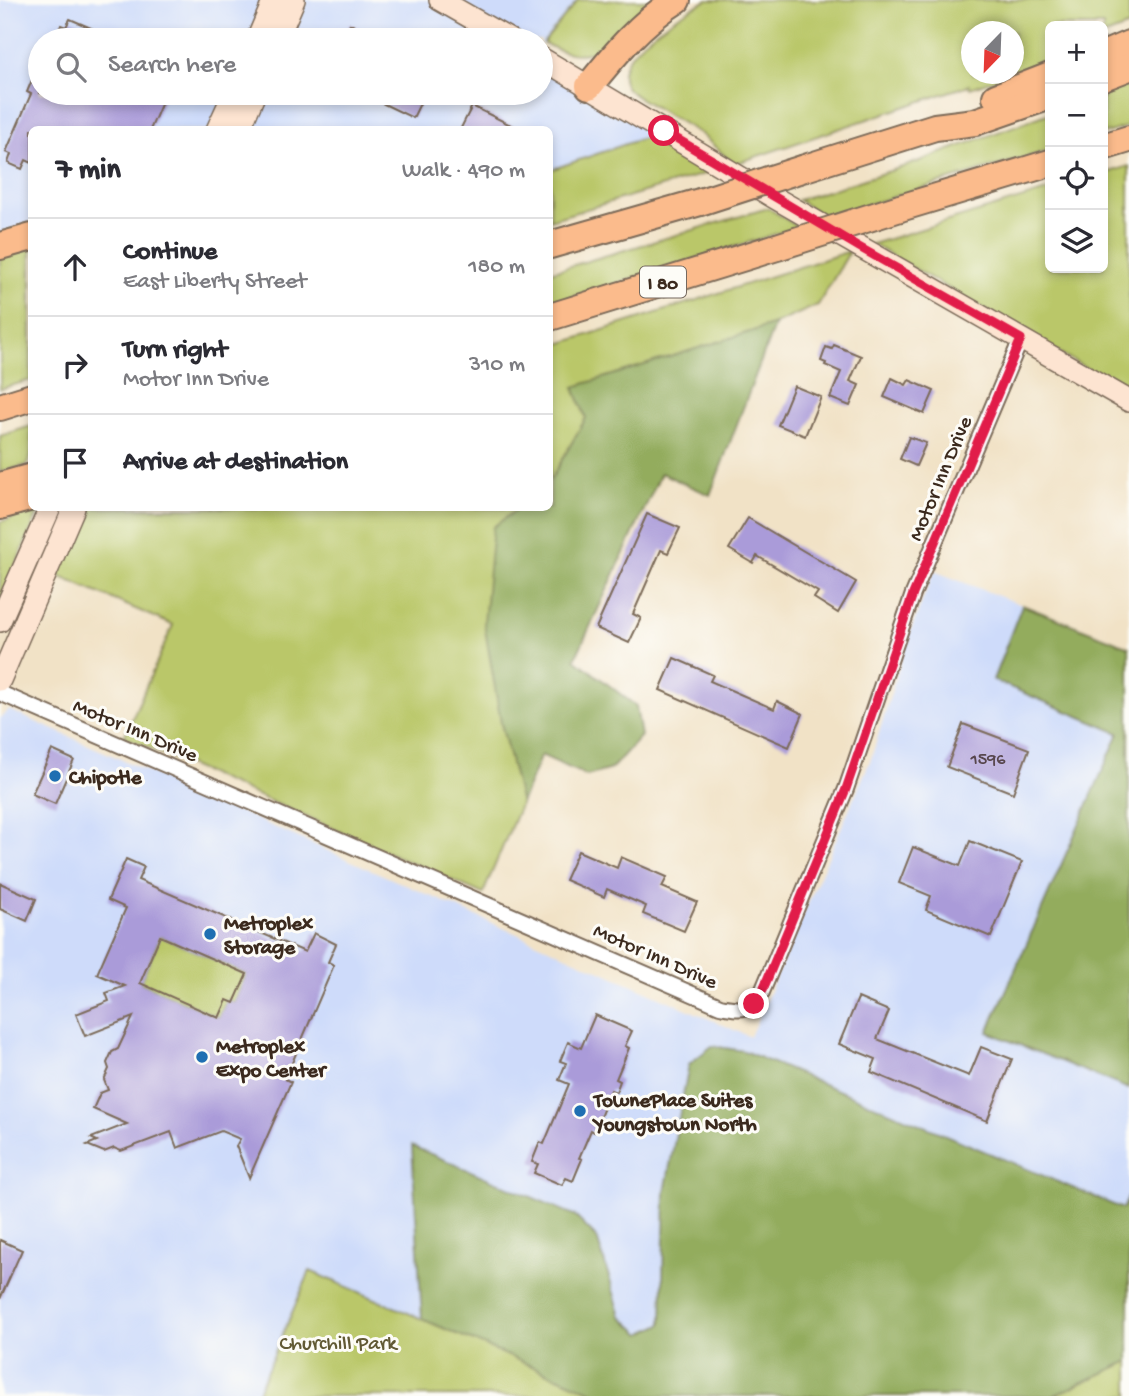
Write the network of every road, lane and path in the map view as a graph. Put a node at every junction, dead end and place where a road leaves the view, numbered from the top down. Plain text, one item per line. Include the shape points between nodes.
1 (274, 0) edge
2 (295, 0) edge
3 (440, 0) edge
4 (677, 0) edge
5 (262, 28) edge
6 (282, 28) edge
7 (489, 28) edge
8 (1129, 44) edge
9 (1108, 53) edge
10 (553, 65) edge
11 (1129, 67) edge
12 (1108, 75) edge
13 (1045, 78) edge
14 (589, 86) junction
15 (1045, 98) edge
16 (228, 105) edge
17 (249, 105) edge
18 (219, 126) edge
19 (241, 126) edge
20 (935, 127) junction
21 (1129, 139) edge
22 (1108, 145) edge
23 (1129, 154) edge
24 (1108, 160) edge
25 (1045, 165) edge
26 (1045, 179) edge
27 (965, 189) junction
28 (28, 238) edge
29 (553, 244) edge
30 (0, 246) edge
31 (714, 267) junction
32 (553, 316) edge
33 (553, 331) edge
34 (1021, 339) junction
35 (28, 398) edge
36 (1129, 401) edge
37 (0, 407) edge
38 (49, 511) edge
39 (73, 511) edge
40 (0, 621) edge
41 (0, 680) edge
42 (0, 693) edge

1 - 5 main road
2 - 6 main road
3 - 7 main road
4 - 14 highway via 631,37
8 - 9 highway
10 - 14 main road
11 - 12 highway
13 - 20 highway via 970,106
14 - 34 main road
15 - 20 highway via 975,122
16 - 18 main road
17 - 19 main road
20 - 29 highway, bridge
21 - 22 highway
23 - 24 highway
25 - 27 highway, I 80
26 - 27 highway
27 - 31 highway, I 80, bridge
28 - 30 highway
31 - 32 highway, I 80
31 - 33 highway via 648,300
34 - 36 main road
34 - 42 street, Motor Inn Drive via 904,615 846,789 762,992 747,1008 720,1006
35 - 37 highway
38 - 40 main road
39 - 41 main road

